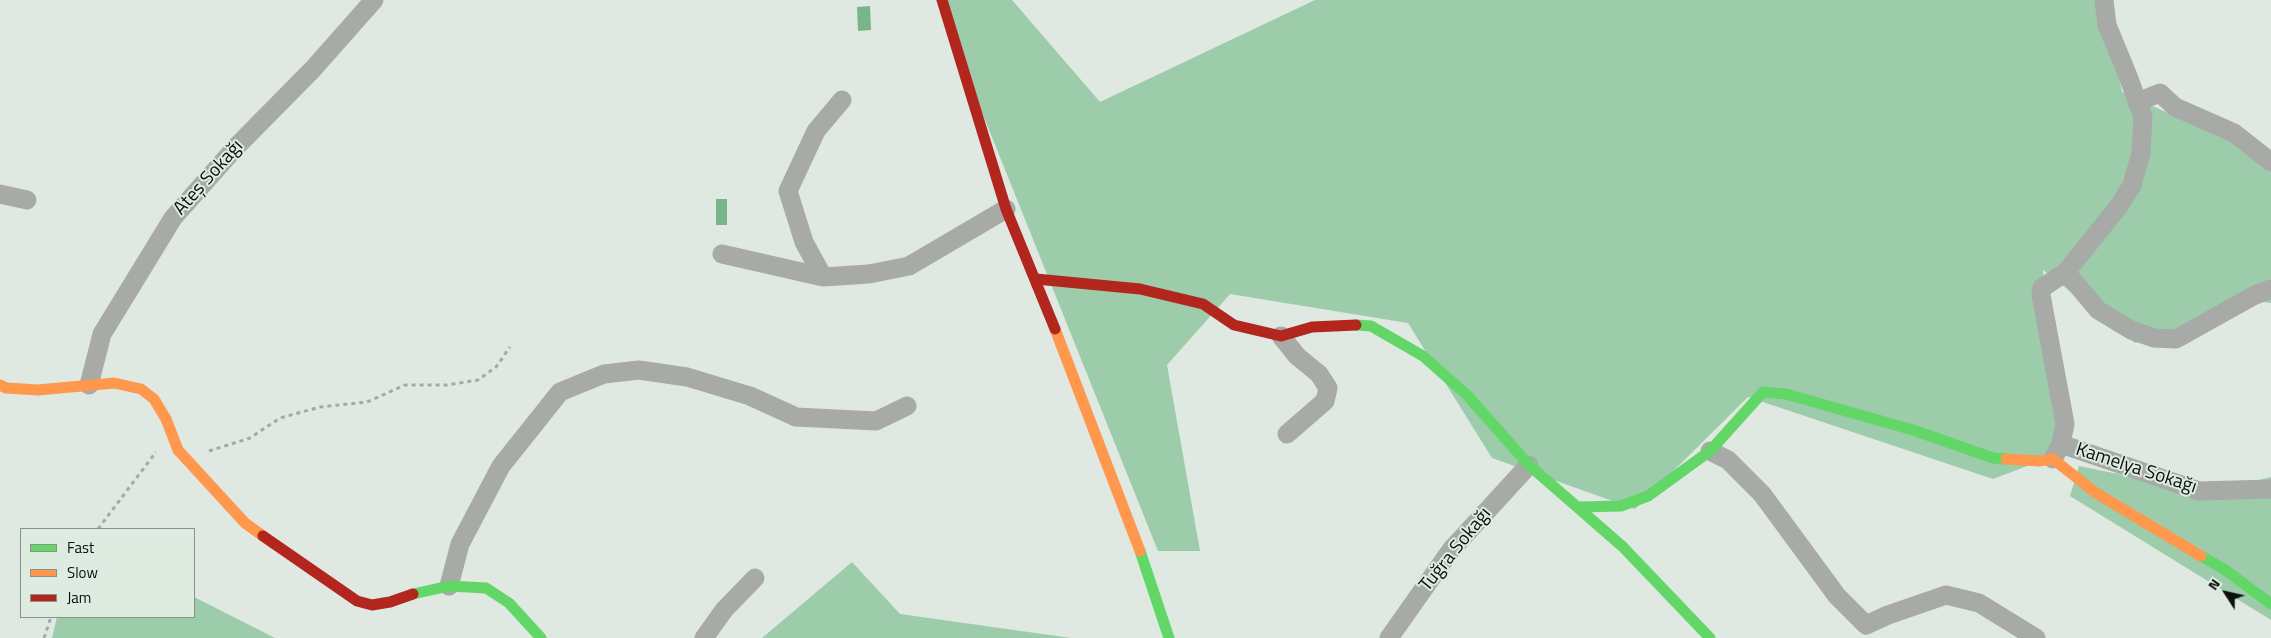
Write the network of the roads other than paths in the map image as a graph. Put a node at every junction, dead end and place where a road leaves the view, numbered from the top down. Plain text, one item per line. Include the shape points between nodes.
1 (374, 0) edge
2 (942, 0) edge
3 (2104, 0) edge
4 (842, 100) dead end
5 (2137, 102) junction
6 (2271, 162) edge
7 (0, 194) edge
8 (27, 200) dead end
9 (1006, 209) junction
10 (722, 254) dead end
11 (2066, 272) junction
12 (823, 277) junction
13 (1036, 279) junction
14 (2271, 289) edge
15 (1281, 336) junction
16 (0, 385) edge
17 (89, 385) junction
18 (907, 406) dead end
19 (1287, 434) dead end
20 (1710, 451) junction
21 (2057, 452) junction
22 (1529, 465) junction
23 (2271, 489) edge
24 (1579, 507) junction
25 (755, 578) dead end
26 (449, 586) junction
27 (2271, 604) edge
28 (541, 638) edge
29 (704, 638) edge
30 (1169, 638) edge
31 (1389, 638) edge
32 (1710, 638) edge
33 (2036, 638) edge

1 - 17 street, Ateş Sokağı via 173,218 102,334
2 - 9 street
3 - 5 street via 2107,25
4 - 12 street via 816,131 788,191 804,242
5 - 6 street via 2160,93 2176,107 2234,133
5 - 11 street via 2143,118 2141,153 2132,185
7 - 8 street
9 - 12 street via 909,266 869,274
9 - 13 street
10 - 12 street
11 - 14 street via 2098,310 2131,330 2154,338 2176,339
11 - 21 street via 2042,288 2041,295 2065,424
13 - 15 street via 1140,289 1203,304 1234,325
13 - 30 street via 1128,514
15 - 19 street via 1297,356 1319,374 1328,388 1325,401
15 - 22 street via 1312,327 1370,326 1423,356 1467,395
16 - 17 street via 38,390
17 - 26 street via 114,383 149,393 166,419 178,450 245,524 357,600 372,605
18 - 26 street via 876,421 796,417 750,396 687,377 639,370 604,374 560,392 501,466 460,544
20 - 21 street via 1764,392 1786,394 1895,425 1993,458 2038,461
20 - 24 street via 1648,496 1621,506
20 - 33 street via 1728,460 1762,494 1837,596 1866,625 1946,595 1979,603
21 - 23 street, Kamelya Sokağı via 2199,491
21 - 27 street via 2096,493 2224,569
22 - 24 street
22 - 31 street, Tuğra Sokağı via 1451,550
24 - 32 street via 1623,547
25 - 29 street via 724,610
26 - 28 street via 486,588 509,603

